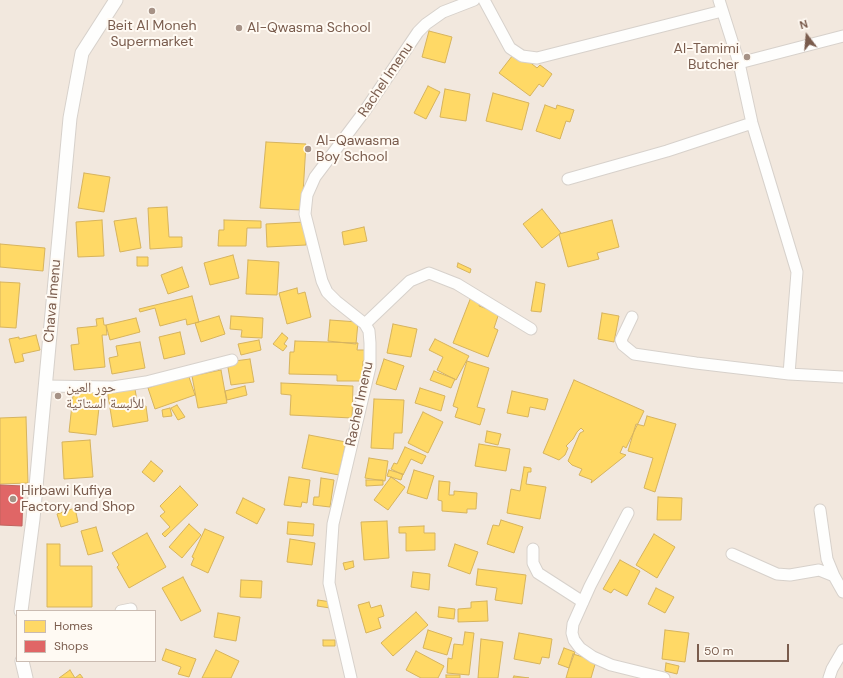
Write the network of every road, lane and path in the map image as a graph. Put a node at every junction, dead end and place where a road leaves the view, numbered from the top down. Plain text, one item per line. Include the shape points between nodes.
1 (116, 0) edge
2 (474, 0) edge
3 (484, 0) edge
4 (721, 5) edge
5 (843, 36) edge
6 (739, 63) junction
7 (752, 123) junction
8 (568, 179) dead end
9 (632, 317) dead end
10 (365, 324) junction
11 (531, 329) dead end
12 (232, 360) dead end
13 (789, 374) junction
14 (843, 377) edge
15 (46, 386) junction
16 (820, 510) dead end
17 (628, 513) dead end
18 (533, 549) dead end
19 (732, 554) dead end
20 (834, 576) junction
21 (843, 592) edge
22 (583, 602) junction
23 (21, 610) edge
24 (843, 650) edge
25 (22, 662) edge
26 (843, 672) edge
27 (830, 674) edge
28 (26, 678) edge
29 (351, 678) edge
30 (664, 678) edge

1 - 15 street, Chava Imenu via 82,54 70,118
2 - 10 street, Rachel Imenu via 443,12 418,32 364,112 315,177 307,195 306,214 322,281 327,292 336,301
3 - 4 street via 510,48 522,56 537,58
4 - 6 street
5 - 6 street
6 - 7 street
7 - 8 street via 667,151
7 - 13 street via 797,272
9 - 13 street via 621,340 634,354
10 - 11 street via 410,281 429,272 457,284
10 - 29 street, Rachel Imenu via 369,331 370,367 333,524 329,583
12 - 15 street via 120,386
13 - 14 street
15 - 23 street, Chava Imenu
16 - 20 street via 827,559
17 - 22 street
18 - 22 street via 533,563 538,573
19 - 20 street via 777,574 790,575 819,570
20 - 21 street
22 - 30 street via 573,624 572,633 580,648 611,665
24 - 27 street
25 - 28 street
26 - 27 street

